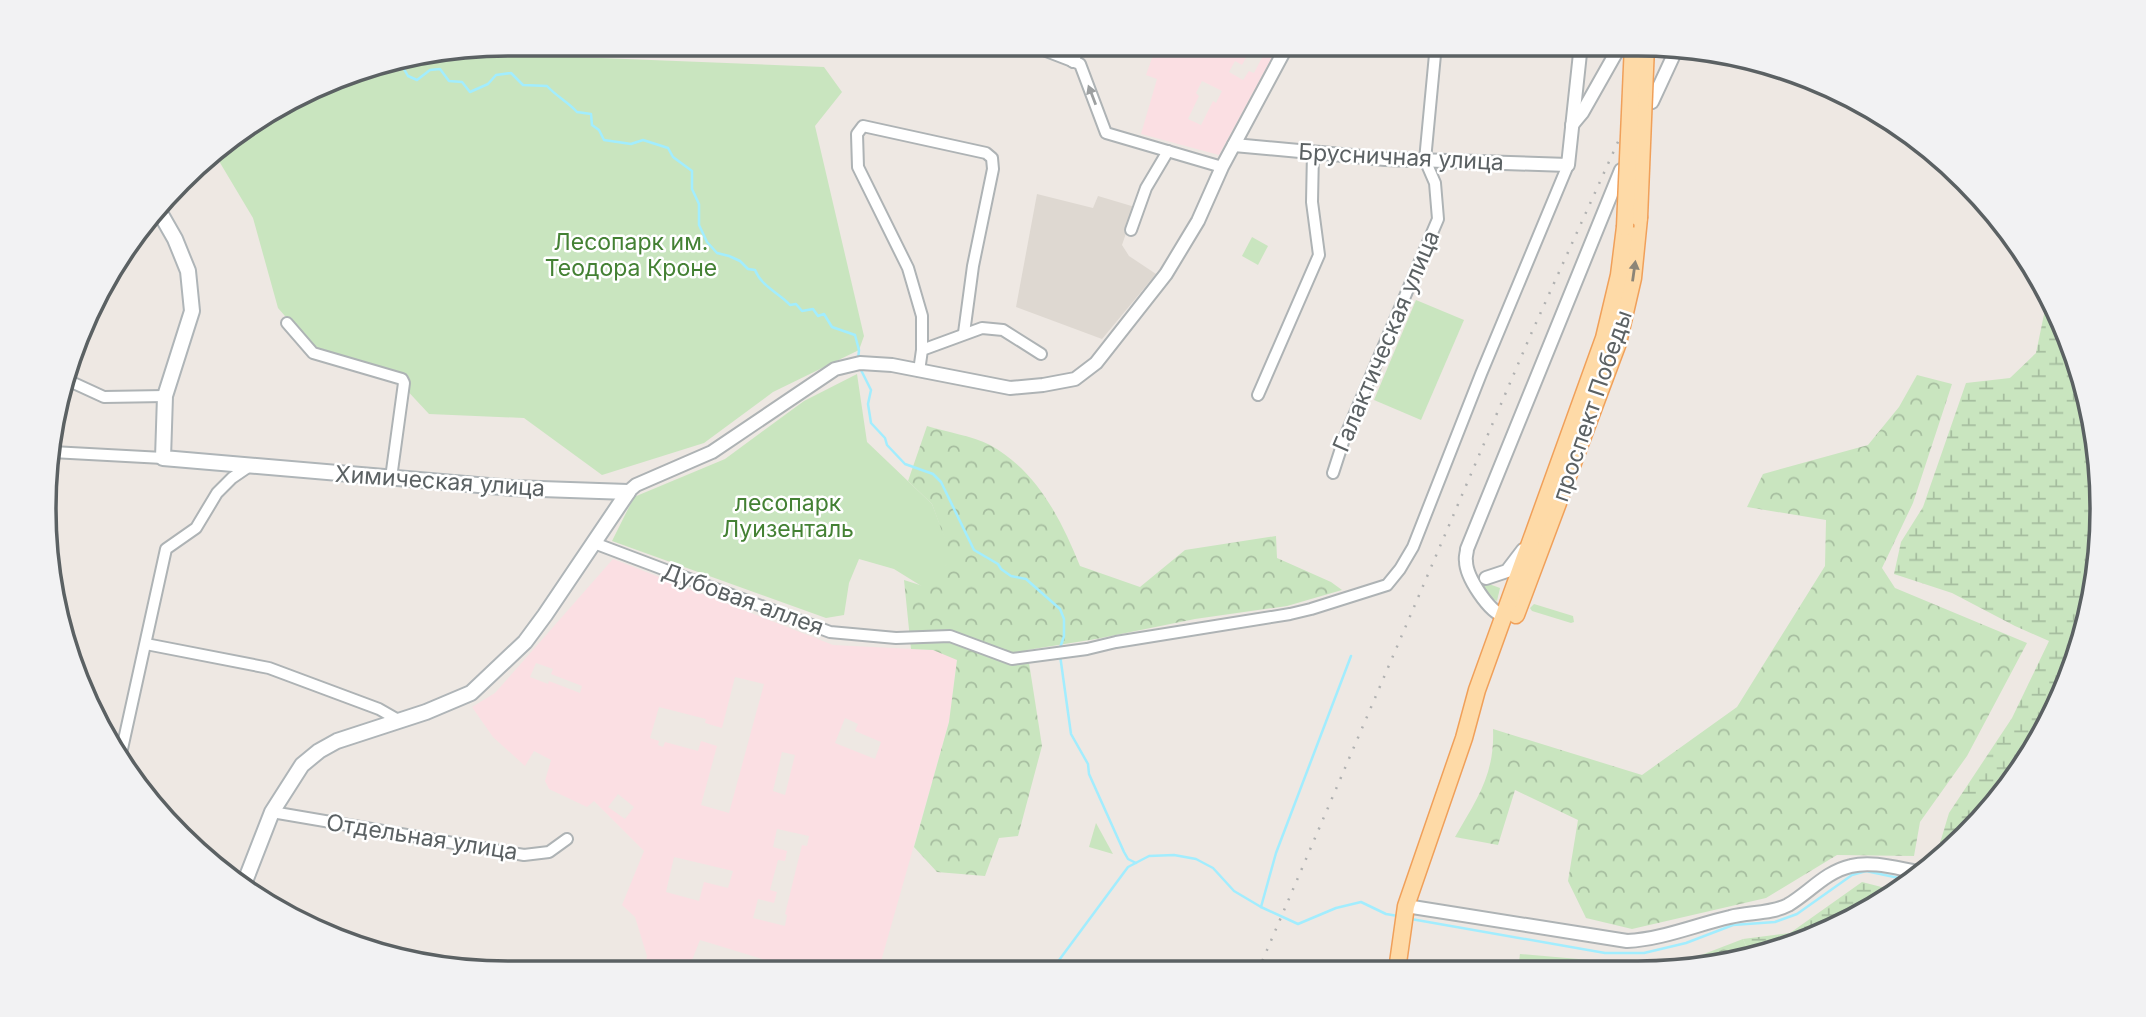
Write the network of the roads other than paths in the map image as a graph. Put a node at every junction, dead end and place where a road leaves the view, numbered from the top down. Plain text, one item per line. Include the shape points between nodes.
1 (1060, 56) edge
2 (1075, 56) edge
3 (1282, 56) edge
4 (1435, 56) edge
5 (1580, 56) edge
6 (1614, 56) edge
7 (1621, 56) edge
8 (1645, 56) edge
9 (1672, 57) edge
10 (1073, 61) junction
11 (1652, 102) dead end
12 (1572, 125) junction
13 (1234, 145) junction
14 (1168, 151) junction
15 (1313, 152) junction
16 (1425, 160) junction
17 (1568, 165) junction
18 (1222, 167) junction
19 (1620, 170) dead end
20 (162, 217) edge
21 (1632, 222) junction
22 (1130, 230) dead end
23 (287, 323) dead end
24 (964, 333) junction
25 (922, 350) junction
26 (1041, 354) dead end
27 (919, 370) junction
28 (74, 383) edge
29 (1258, 395) dead end
30 (165, 396) junction
31 (60, 452) edge
32 (163, 458) junction
33 (251, 465) junction
34 (1333, 473) dead end
35 (391, 478) junction
36 (628, 492) junction
37 (1532, 541) junction
38 (594, 543) junction
39 (1469, 571) junction
40 (1486, 578) junction
41 (1519, 593) junction
42 (1504, 616) junction
43 (146, 644) junction
44 (400, 721) junction
45 (1464, 737) junction
46 (123, 745) edge
47 (272, 812) junction
48 (567, 839) dead end
49 (1908, 871) edge
50 (247, 877) edge
51 (1406, 905) junction
52 (1398, 961) edge

1 - 10 street
2 - 10 street
3 - 13 street
4 - 16 street, Галактическая улица
5 - 12 street, проспект Победы
6 - 12 street, проспект Победы
7 - 21 main road, проспект Победы, bridge
8 - 21 main road, проспект Победы, bridge
9 - 11 street
14 -> 10 street via 1106,133 1080,64
12 - 17 street, проспект Победы
13 - 15 street, Брусничная улица
13 - 18 street
14 - 18 street
14 - 22 street via 1146,188
15 - 16 street, Брусничная улица
15 - 29 street via 1311,202 1319,255
16 - 17 street, Брусничная улица
16 - 34 street, Галактическая улица via 1435,183 1438,219
17 - 38 street, Дубовая аллея via 1413,547 1387,585 1290,614 1012,659 950,636 896,638 830,632
18 - 27 street via 1167,274 1096,363 1075,379 1010,388
19 - 39 street via 1467,549
20 - 30 main road via 188,271 192,310
21 - 37 main road, проспект Победы via 1604,338
41 -> 21 main road, проспект Победы via 1618,343 1633,278
23 - 35 street via 313,353 402,379
24 - 25 street
24 - 25 street via 992,158 863,126 857,134 858,167 908,268 922,316
24 - 26 street via 982,328 1003,330
25 - 27 street
27 - 36 street via 860,363 835,369 712,452
28 - 30 street via 104,397
30 - 32 main road
31 - 32 street
32 - 33 main road, Химическая улица
33 - 35 main road, Химическая улица
33 - 43 street via 217,493 196,528 166,549
35 - 36 main road, Химическая улица
36 - 38 main road
37 - 40 street via 1507,571
37 - 41 main road, проспект Победы
38 - 44 main road via 525,642 494,673 471,693
39 - 40 street
39 - 42 street via 1491,610
40 - 41 street
41 - 42 main road, проспект Победы
41 - 45 main road, проспект Победы
42 - 45 main road, проспект Победы
43 - 44 street via 269,668
43 - 46 street
44 - 47 main road via 319,751 302,765
45 - 51 main road, проспект Победы
47 - 48 street, Отдельная улица via 524,855 548,852
47 - 50 main road
49 - 51 street via 1853,865 1838,869 1788,905 1662,937 1627,941
51 - 52 main road, проспект Победы

